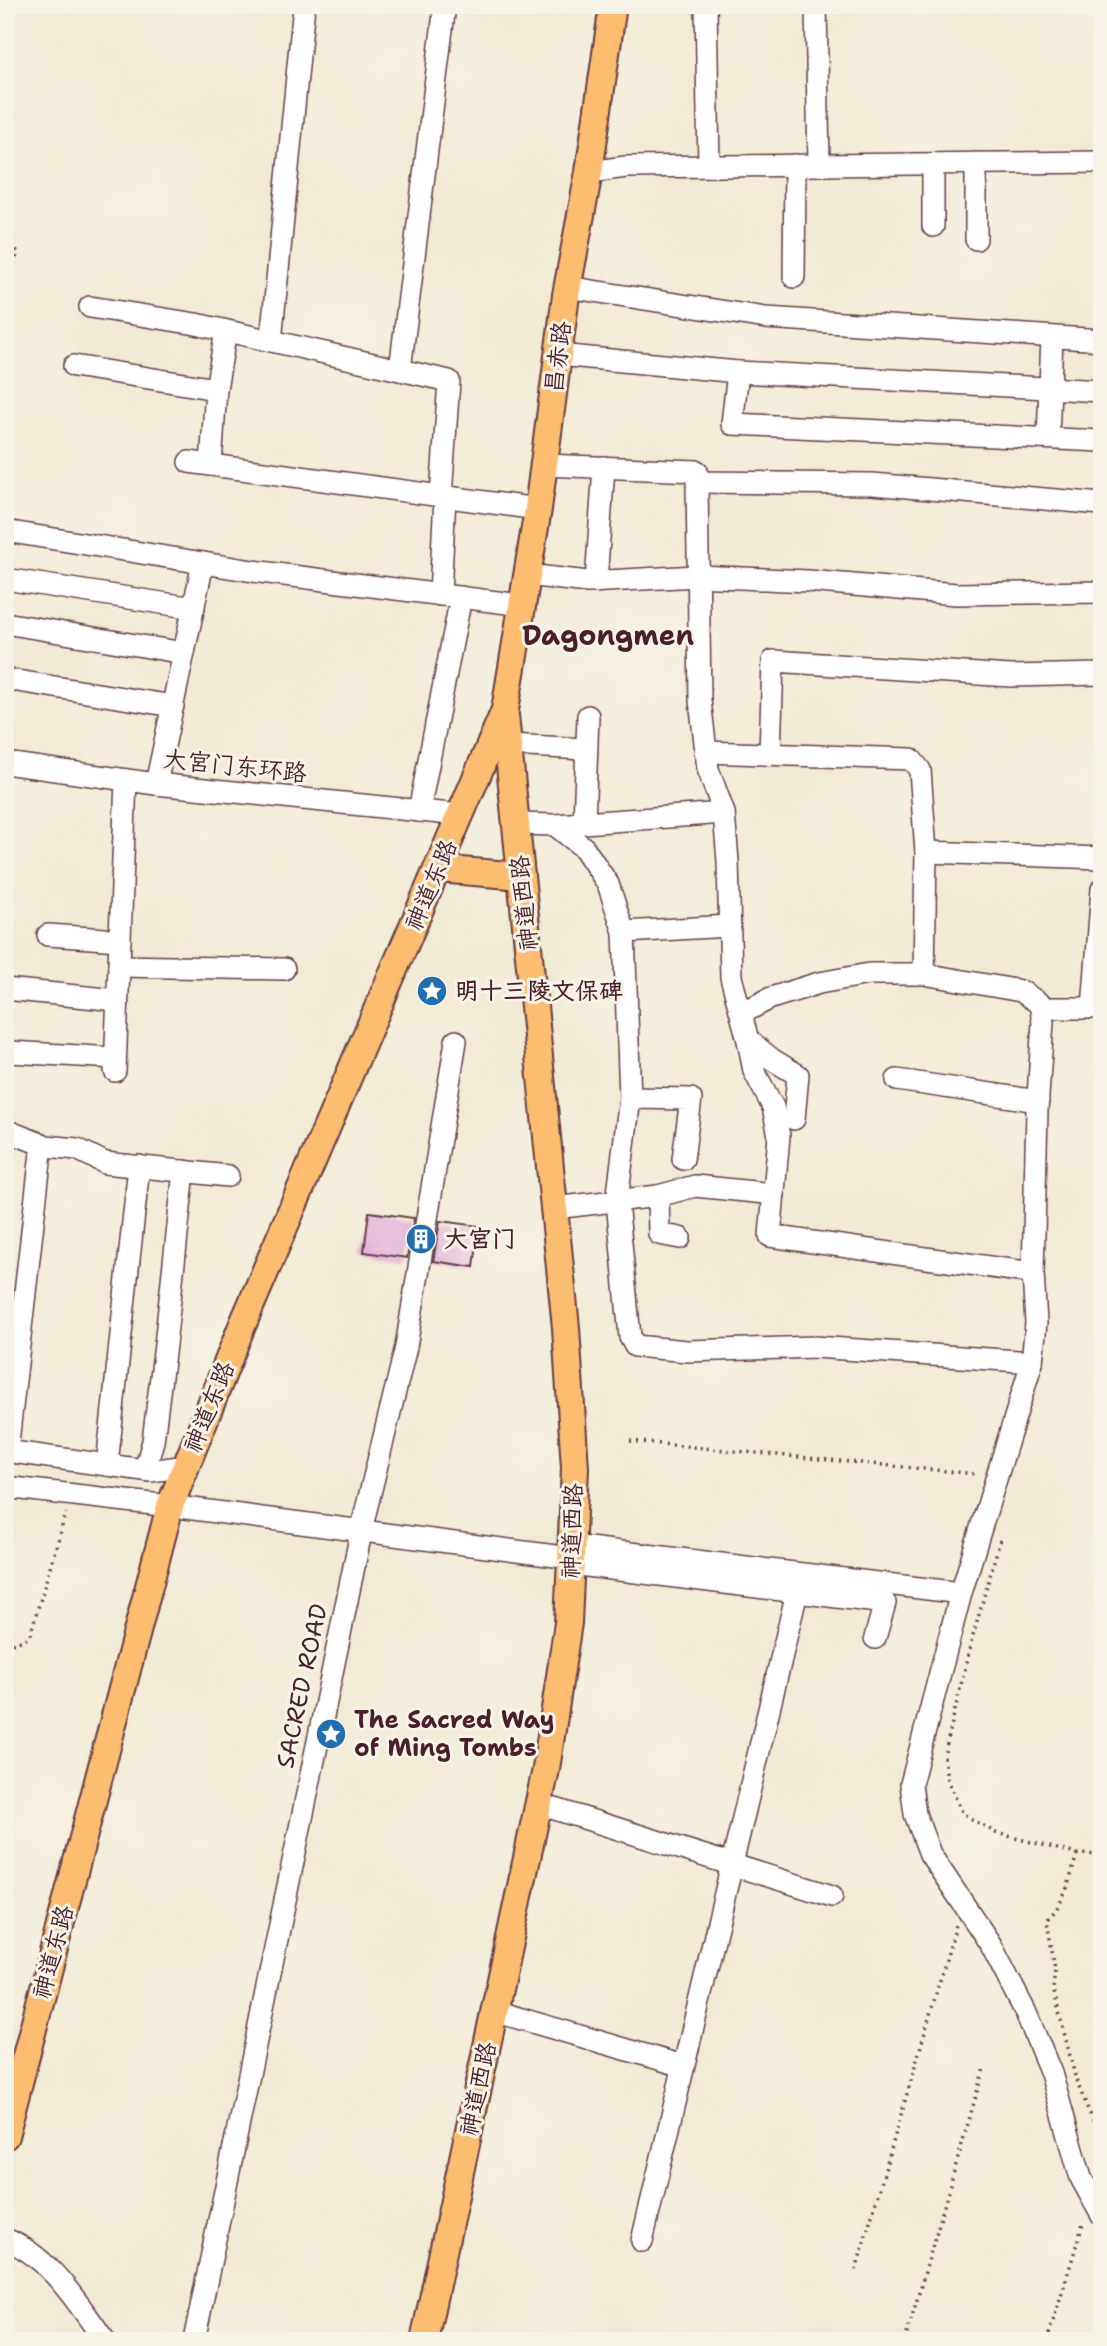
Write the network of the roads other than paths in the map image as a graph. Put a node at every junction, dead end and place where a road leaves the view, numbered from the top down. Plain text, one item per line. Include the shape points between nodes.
1 (304, 5) edge
2 (445, 5) edge
3 (613, 5) edge
4 (706, 5) edge
5 (816, 5) edge
6 (1102, 162) edge
7 (976, 163) junction
8 (933, 164) junction
9 (795, 165) junction
10 (819, 165) junction
11 (709, 166) junction
12 (589, 172) junction
13 (933, 226) dead end
14 (976, 239) dead end
15 (794, 277) dead end
16 (567, 287) junction
17 (90, 307) dead end
18 (226, 331) junction
19 (1052, 337) junction
20 (1102, 340) edge
21 (271, 341) junction
22 (558, 355) junction
23 (74, 366) dead end
24 (400, 370) junction
25 (738, 372) junction
26 (1050, 388) junction
27 (216, 389) junction
28 (1102, 391) edge
29 (1048, 438) junction
30 (1102, 441) edge
31 (189, 462) dead end
32 (211, 465) junction
33 (544, 465) junction
34 (604, 467) junction
35 (697, 482) junction
36 (443, 497) junction
37 (1102, 504) edge
38 (537, 509) junction
39 (5, 531) edge
40 (203, 563) junction
41 (527, 575) junction
42 (697, 576) junction
43 (5, 579) edge
44 (596, 582) junction
45 (1102, 592) edge
46 (450, 596) junction
47 (522, 605) junction
48 (194, 608) junction
49 (5, 623) edge
50 (184, 653) junction
51 (1102, 674) edge
52 (5, 679) edge
53 (173, 706) junction
54 (505, 710) junction
55 (587, 716) dead end
56 (508, 745) junction
57 (586, 750) junction
58 (705, 752) junction
59 (771, 754) junction
60 (5, 763) edge
61 (126, 780) junction
62 (156, 784) junction
63 (419, 811) junction
64 (724, 813) junction
65 (460, 815) junction
66 (584, 823) junction
67 (516, 824) junction
68 (555, 825) junction
69 (926, 852) junction
70 (1102, 858) edge
71 (438, 869) junction
72 (521, 876) junction
73 (1102, 889) edge
74 (730, 926) junction
75 (624, 932) junction
76 (48, 936) dead end
77 (120, 940) junction
78 (1099, 955) edge
79 (119, 966) junction
80 (284, 969) dead end
81 (924, 974) junction
82 (5, 989) edge
83 (117, 1000) junction
84 (1041, 1008) junction
85 (1097, 1008) edge
86 (742, 1013) junction
87 (748, 1040) junction
88 (456, 1041) dead end
89 (10, 1052) dead end
90 (897, 1080) dead end
91 (630, 1098) junction
92 (1038, 1101) junction
93 (794, 1119) dead end
94 (5, 1130) edge
95 (42, 1144) junction
96 (683, 1159) dead end
97 (139, 1166) junction
98 (184, 1171) junction
99 (228, 1176) dead end
100 (774, 1194) junction
101 (658, 1196) junction
102 (617, 1201) junction
103 (554, 1208) junction
104 (680, 1238) dead end
105 (1033, 1273) junction
106 (1032, 1362) junction
107 (6, 1451) edge
108 (107, 1465) junction
109 (186, 1466) junction
110 (145, 1470) junction
111 (5, 1488) edge
112 (170, 1506) junction
113 (361, 1532) junction
114 (571, 1556) junction
115 (797, 1592) junction
116 (961, 1593) junction
117 (875, 1639) dead end
118 (539, 1804) junction
119 (732, 1864) junction
120 (832, 1896) dead end
121 (494, 2011) junction
122 (683, 2066) junction
123 (5, 2136) edge
124 (1097, 2208) edge
125 (5, 2239) edge
126 (642, 2241) dead end
127 (106, 2341) edge
128 (194, 2341) edge
129 (424, 2341) edge

1 - 21 street
2 - 24 street
3 - 12 main road, 昌赤路
4 - 11 street
5 - 10 street
6 - 7 street
7 - 8 street
7 - 14 street
8 - 10 street
8 - 13 street
9 - 10 street
9 - 11 street
9 - 15 street
11 - 12 street
12 - 16 main road, 昌赤路
16 - 19 street via 766,318
16 - 22 main road, 昌赤路
17 - 18 street
18 - 21 street
18 - 27 street
19 - 20 street
19 - 26 street
21 - 24 street
22 - 25 street
22 - 33 main road, 昌赤路
23 - 27 street
24 - 36 street via 449,381
25 - 26 street
25 - 29 street via 732,425
26 - 28 street
26 - 29 street
27 - 32 street
29 - 30 street
31 - 32 street
32 - 36 street
33 - 34 street
33 - 38 main road, 昌赤路
34 - 35 street via 697,471
34 - 44 street
35 - 37 street via 872,484
35 - 42 street
36 - 38 street
36 - 46 street
38 - 41 main road, 昌赤路
39 - 40 street
40 - 46 street
40 - 48 street
41 - 44 street
41 - 47 main road, 昌赤路
42 - 44 street
42 - 45 street via 956,594
42 - 58 street
43 - 48 street
46 - 47 street
46 - 63 street
47 - 54 main road, 昌赤路
48 - 50 street
49 - 50 street
50 - 53 street
51 - 59 street via 1011,676 773,661
52 - 53 street
53 - 62 street
54 - 56 main road, 神道西路
54 - 65 main road, 神道东路
55 - 57 street
56 - 57 street
56 - 67 main road, 神道西路
57 - 66 street
58 - 59 street
58 - 64 street
59 - 69 street via 911,759 920,771
60 - 61 street, 大宫门东环路
61 - 62 street, 大宫门东环路
61 - 77 street
62 - 63 street, 大宫门东环路
63 - 65 street, 大宫门东环路
64 - 66 street
64 - 74 street
65 - 71 main road, 神道东路
66 - 68 street
67 - 68 street
67 - 72 main road, 神道西路
68 - 75 street via 584,848 608,884
69 - 70 street
69 - 81 street
71 - 72 main road via 480,878
71 - 109 main road, 神道东路
72 - 103 main road, 神道西路
73 - 78 street
74 - 75 street
74 - 86 street via 731,977
75 - 91 street
76 - 77 street
77 - 79 street
78 - 85 street
79 - 80 street
79 - 83 street
81 - 84 street via 1021,991
81 - 86 street via 869,974 819,983
82 - 83 street
83 - 89 street via 115,1065
84 - 85 street
84 - 92 street
86 - 87 street
87 - 93 street via 798,1075
87 - 100 street via 754,1071 773,1107 779,1136
88 - 113 street, SACRED ROAD via 406,1347
90 - 92 street
91 - 96 street via 691,1099
91 - 102 street
92 - 105 street
94 - 95 street
95 - 97 street via 78,1149 105,1163
95 - 107 street
97 - 98 street
97 - 108 street
98 - 99 street
98 - 110 street via 162,1373
100 - 101 street via 695,1186
100 - 105 street via 770,1236
101 - 102 street
101 - 104 street via 659,1234
102 - 103 street
102 - 106 street via 629,1337 635,1346 687,1351 815,1347
103 - 114 main road, 神道西路 via 575,1468
105 - 106 street via 1036,1323
106 - 116 street
107 - 108 street
108 - 110 street
109 - 110 street
109 - 112 main road, 神道东路
111 - 112 street
112 - 113 street
112 - 123 main road, 神道东路
113 - 114 street
113 - 128 street, SACRED ROAD
114 - 115 street
114 - 116 street
114 - 118 main road, 神道西路 via 568,1623
115 - 117 street via 885,1603
115 - 119 street
116 - 124 street via 911,1784 915,1814 930,1853 991,1945 1026,2013 1051,2073 1081,2178
118 - 119 street
118 - 121 main road, 神道西路
119 - 120 street
119 - 122 street
121 - 122 street
121 - 129 main road, 神道西路
122 - 126 street
125 - 127 street via 43,2262

